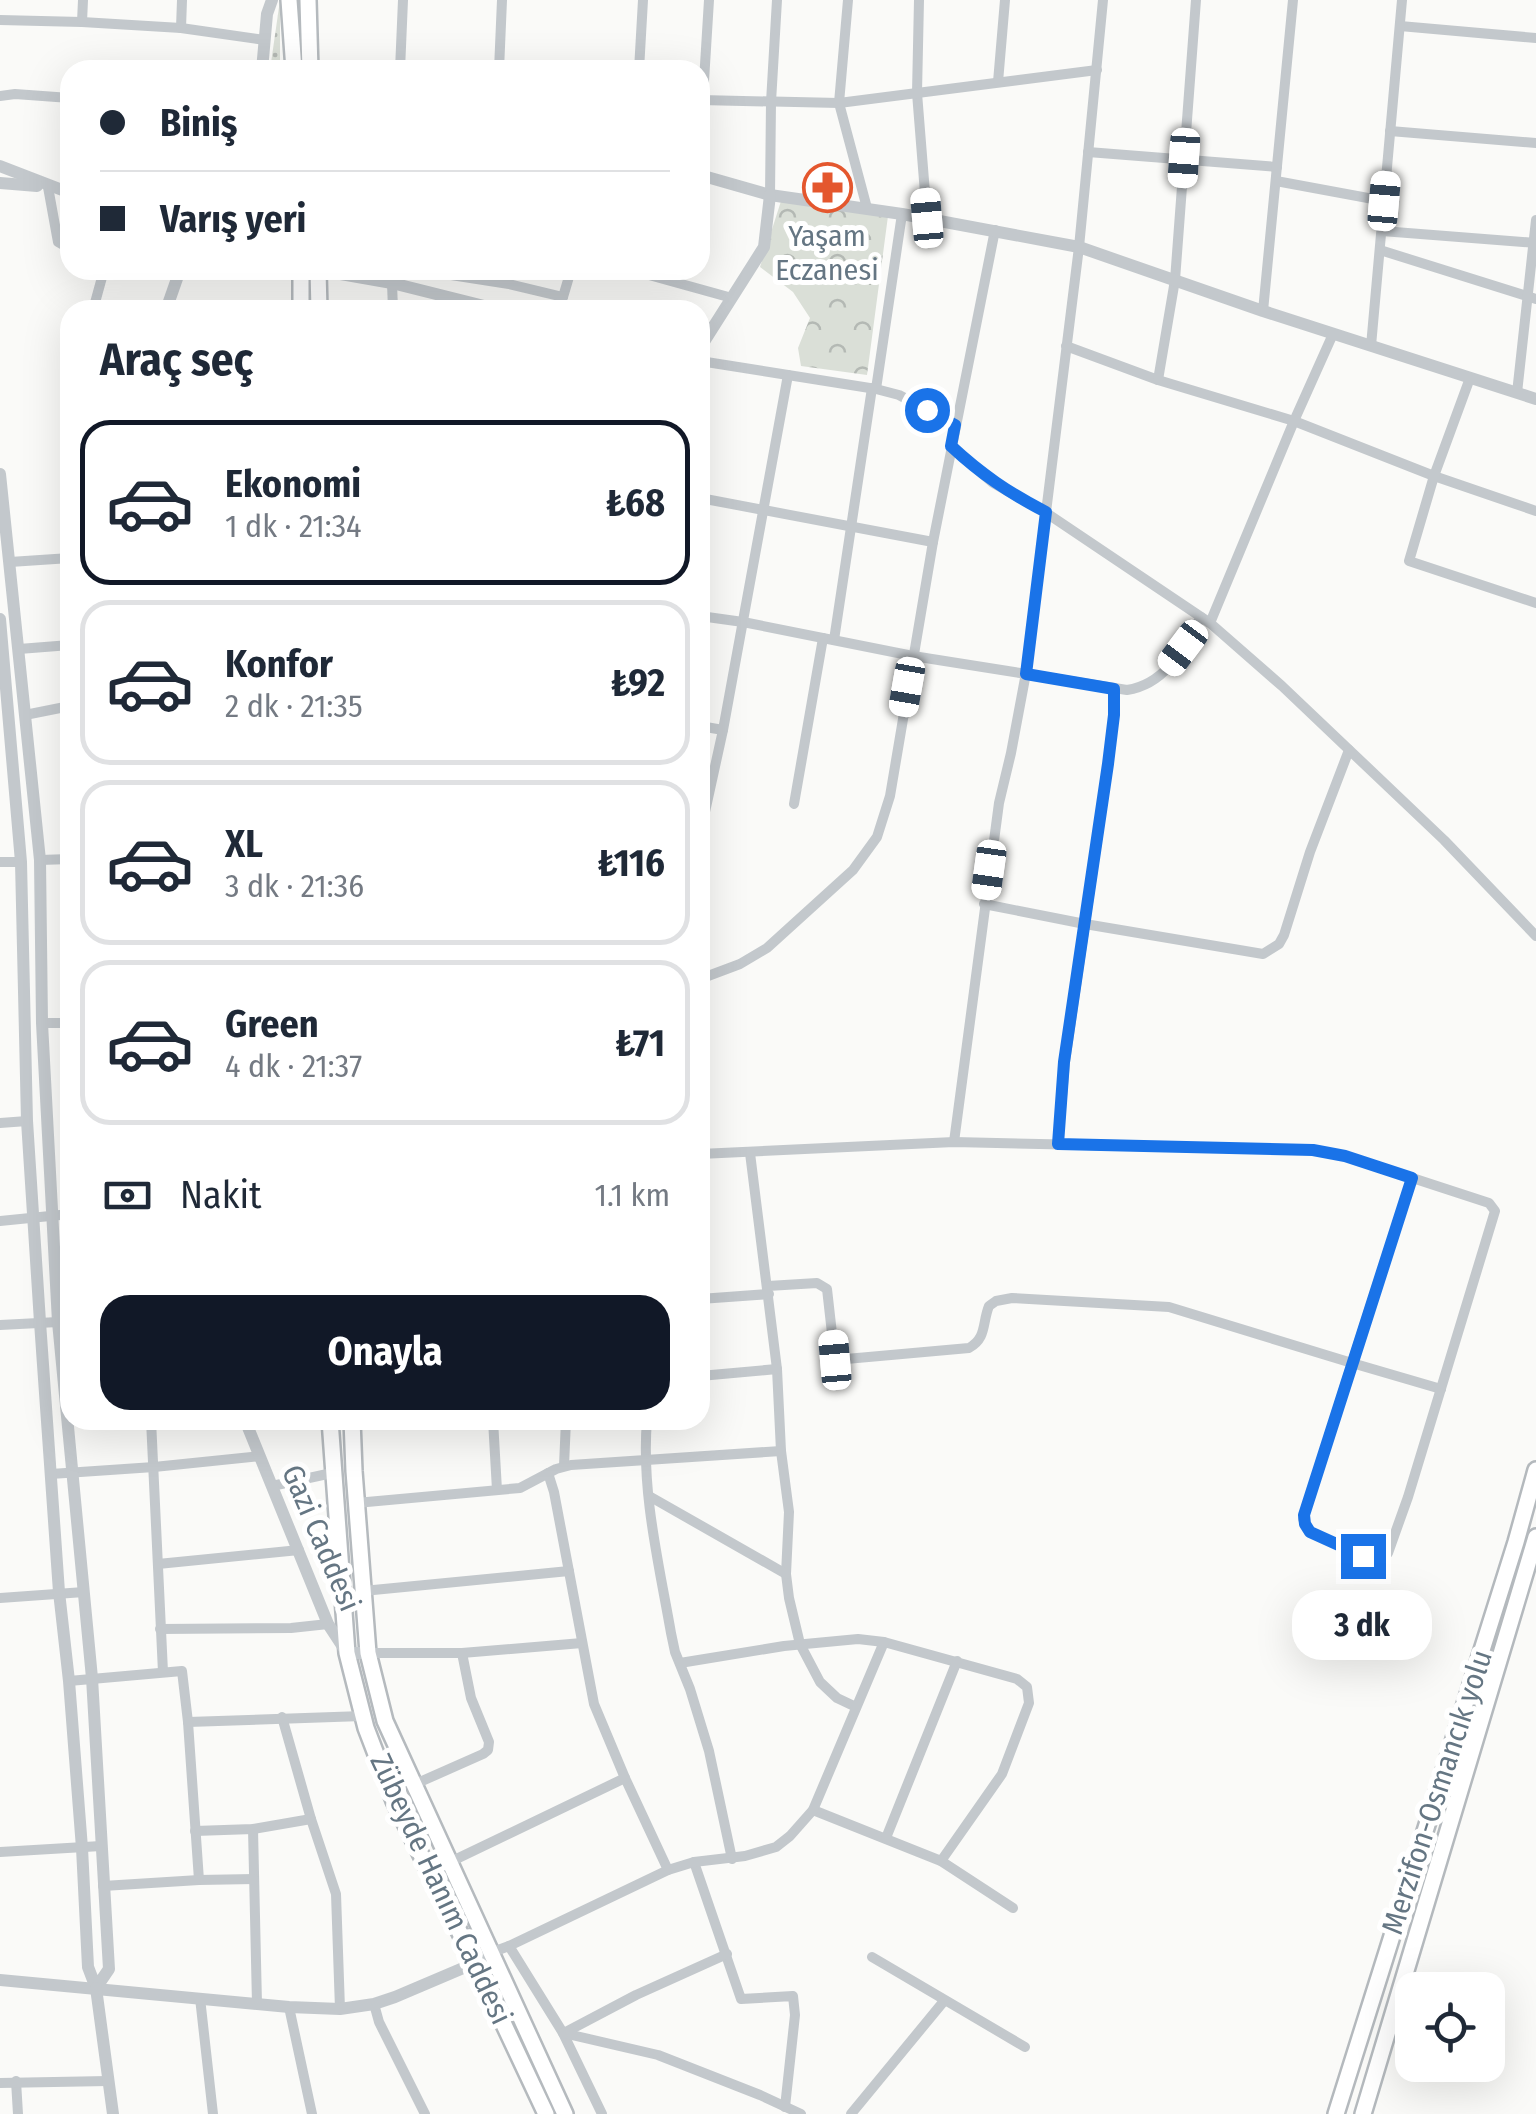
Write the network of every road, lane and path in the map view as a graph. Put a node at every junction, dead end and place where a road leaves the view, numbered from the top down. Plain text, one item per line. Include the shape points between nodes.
1 (83, 0) edge
2 (182, 0) edge
3 (272, 0) edge
4 (289, 0) edge
5 (308, 0) edge
6 (403, 0) edge
7 (502, 0) edge
8 (644, 0) edge
9 (710, 0) edge
10 (776, 0) edge
11 (848, 0) edge
12 (919, 0) edge
13 (1006, 0) edge
14 (1104, 0) edge
15 (1196, 0) edge
16 (1293, 0) edge
17 (1402, 0) edge
18 (0, 20) edge
19 (82, 22) junction
20 (1400, 26) junction
21 (181, 28) junction
22 (1536, 38) edge
23 (264, 40) junction
24 (263, 60) edge
25 (293, 60) edge
26 (310, 60) edge
27 (400, 60) edge
28 (499, 60) edge
29 (641, 60) edge
30 (705, 60) edge
31 (1096, 70) junction
32 (998, 82) junction
33 (917, 93) junction
34 (0, 96) edge
35 (60, 97) edge
36 (710, 100) edge
37 (771, 102) junction
38 (839, 103) junction
39 (1390, 131) junction
40 (1536, 143) edge
41 (1088, 152) junction
42 (1184, 158) junction
43 (0, 166) edge
44 (1277, 167) junction
45 (710, 178) edge
46 (1276, 181) junction
47 (0, 183) edge
48 (48, 187) junction
49 (60, 191) edge
50 (770, 195) junction
51 (1384, 201) junction
52 (867, 208) junction
53 (902, 214) junction
54 (927, 218) junction
55 (1536, 220) edge
56 (995, 230) junction
57 (1382, 231) junction
58 (60, 243) edge
59 (1535, 243) edge
60 (1079, 246) junction
61 (1380, 250) junction
62 (375, 280) edge
63 (483, 280) edge
64 (568, 280) edge
65 (667, 280) edge
66 (1175, 280) junction
67 (392, 283) junction
68 (562, 297) junction
69 (732, 298) junction
70 (1532, 298) edge
71 (393, 300) edge
72 (449, 300) edge
73 (560, 300) edge
74 (1264, 312) junction
75 (710, 332) edge
76 (1333, 334) junction
77 (1066, 346) junction
78 (1370, 346) junction
79 (710, 363) edge
80 (788, 375) junction
81 (1470, 378) junction
82 (1158, 380) junction
83 (874, 388) junction
84 (1516, 393) junction
85 (1536, 399) edge
86 (1294, 421) junction
87 (955, 425) junction
88 (951, 446) junction
89 (0, 474) edge
90 (1434, 476) junction
91 (710, 500) edge
92 (764, 510) junction
93 (1536, 511) edge
94 (1046, 512) junction
95 (850, 526) junction
96 (932, 542) junction
97 (60, 559) edge
98 (10, 562) junction
99 (1536, 603) edge
100 (710, 617) edge
101 (0, 619) edge
102 (1205, 620) junction
103 (743, 622) junction
104 (828, 639) junction
105 (60, 646) edge
106 (19, 649) junction
107 (912, 656) junction
108 (1026, 674) junction
109 (1114, 689) junction
110 (60, 708) edge
111 (26, 716) junction
112 (710, 728) edge
113 (723, 730) junction
114 (1350, 750) junction
115 (710, 789) edge
116 (794, 804) dead end
117 (60, 859) edge
118 (40, 860) junction
119 (0, 862) edge
120 (21, 862) junction
121 (984, 904) junction
122 (1085, 924) junction
123 (1536, 936) edge
124 (710, 976) edge
125 (42, 1023) junction
126 (60, 1023) edge
127 (27, 1121) junction
128 (0, 1124) edge
129 (954, 1142) junction
130 (1058, 1144) junction
131 (750, 1153) junction
132 (710, 1154) edge
133 (1412, 1178) junction
134 (60, 1215) edge
135 (51, 1216) junction
136 (33, 1219) junction
137 (0, 1221) edge
138 (768, 1290) junction
139 (60, 1297) edge
140 (710, 1297) edge
141 (60, 1316) edge
142 (40, 1322) junction
143 (0, 1325) edge
144 (1352, 1363) junction
145 (777, 1369) junction
146 (710, 1375) edge
147 (1441, 1389) junction
148 (69, 1430) edge
149 (151, 1430) edge
150 (250, 1430) edge
151 (330, 1430) edge
152 (352, 1430) edge
153 (494, 1430) edge
154 (566, 1430) edge
155 (647, 1430) edge
156 (781, 1451) junction
157 (260, 1456) junction
158 (645, 1461) junction
159 (564, 1466) junction
160 (154, 1467) junction
161 (1536, 1470) edge
162 (72, 1472) junction
163 (332, 1473) junction
164 (50, 1474) junction
165 (548, 1474) junction
166 (272, 1486) junction
167 (497, 1490) junction
168 (649, 1496) junction
169 (356, 1503) junction
170 (1536, 1537) edge
171 (299, 1550) junction
172 (158, 1564) junction
173 (569, 1570) junction
174 (786, 1574) junction
175 (363, 1591) junction
176 (59, 1592) junction
177 (84, 1592) junction
178 (0, 1598) edge
179 (328, 1624) junction
180 (160, 1630) junction
181 (582, 1642) junction
182 (884, 1642) junction
183 (800, 1644) junction
184 (346, 1653) junction
185 (368, 1653) junction
186 (462, 1653) junction
187 (957, 1661) junction
188 (680, 1662) junction
189 (164, 1672) junction
190 (92, 1678) junction
191 (69, 1682) junction
192 (856, 1707) junction
193 (363, 1716) junction
194 (282, 1717) junction
195 (188, 1722) junction
196 (626, 1778) junction
197 (413, 1785) junction
198 (813, 1810) junction
199 (311, 1819) junction
200 (254, 1829) junction
201 (195, 1832) junction
202 (886, 1838) junction
203 (101, 1846) junction
204 (82, 1848) junction
205 (0, 1852) edge
206 (732, 1859) junction
207 (941, 1861) junction
208 (448, 1862) junction
209 (694, 1862) junction
210 (668, 1870) junction
211 (254, 1879) junction
212 (199, 1880) junction
213 (103, 1886) junction
214 (1014, 1908) dead end
215 (509, 1946) junction
216 (490, 1952) junction
217 (726, 1954) junction
218 (872, 1957) dead end
219 (476, 1963) junction
220 (0, 1980) edge
221 (96, 1988) junction
222 (200, 1998) junction
223 (944, 2001) junction
224 (257, 2004) junction
225 (374, 2004) junction
226 (288, 2007) junction
227 (340, 2008) junction
228 (563, 2033) junction
229 (1025, 2048) dead end
230 (108, 2081) junction
231 (0, 2082) edge
232 (16, 2082) junction
233 (785, 2107) junction
234 (18, 2114) edge
235 (112, 2114) edge
236 (213, 2114) edge
237 (312, 2114) edge
238 (425, 2114) edge
239 (546, 2114) edge
240 (565, 2114) edge
241 (602, 2114) edge
242 (801, 2114) edge
243 (851, 2114) edge
244 (1336, 2114) edge
245 (1362, 2114) edge

1 - 19 street
2 - 21 street
3 - 23 street
4 - 25 main road
5 - 26 main road
6 - 27 street
7 - 28 street
8 - 29 street
9 - 30 street
10 - 37 street
11 - 38 street
12 - 33 street
13 - 32 street
14 - 31 street
15 - 42 street
16 - 44 street
17 - 20 street
18 - 19 street
19 - 21 street
20 - 22 street
20 - 39 street
21 - 23 street
23 - 24 street
31 - 32 street
31 - 41 street
32 - 33 street
33 - 38 street
33 - 54 street
34 - 35 street
36 - 37 street
37 - 38 street
37 - 50 street
38 - 52 street
39 - 40 street
39 - 51 street
41 - 42 street
41 - 60 street
42 - 44 street
42 - 66 street
43 - 48 street
44 - 46 street
45 - 50 street
46 - 51 street
46 - 74 street
47 - 48 street
48 - 49 street
48 - 58 street
50 - 52 street
50 - 69 street via 764,247
51 - 57 street
52 - 53 street
53 - 54 street
53 - 83 street
54 - 56 street
55 - 59 street
56 - 60 street
56 - 87 street
57 - 59 street
57 - 61 street
59 - 70 street
60 - 66 street
60 - 77 street
61 - 70 street
61 - 78 street
62 - 67 street
63 - 68 street
64 - 68 street
65 - 69 street
66 - 74 street
66 - 82 street
67 - 71 street
67 - 72 street
68 - 73 street
69 - 75 street
70 - 84 street
74 - 76 street
76 - 78 street
76 - 86 street
77 - 82 street
77 - 94 street
78 - 81 street
79 - 80 street
80 - 83 street
80 - 92 street
81 - 84 street
81 - 90 street
82 - 86 street
83 - 87 street
83 - 95 street
84 - 85 street
86 - 90 street
86 - 102 street
87 - 88 street
88 - 94 street via 993,483
88 - 96 street
89 - 98 street
90 - 93 street
90 - 99 street via 1409,562
91 - 92 street
92 - 95 street
92 - 103 street
94 - 102 street
94 - 108 street
95 - 96 street
95 - 104 street
96 - 107 street
97 - 98 street
98 - 106 street
100 - 103 street
101 - 120 street
102 - 109 street via 1157,680
102 - 114 street
103 - 104 street
103 - 113 street
104 - 107 street
104 - 116 street
105 - 106 street
106 - 111 street
107 - 108 street
107 - 124 street via 877,837 853,870 780,938
108 - 109 street
108 - 121 street
109 - 122 street
110 - 111 street
111 - 118 street
112 - 113 street
113 - 115 street
114 - 122 street via 1284,936 1272,950 1263,954
114 - 123 street
117 - 118 street
118 - 125 street
119 - 120 street
120 - 127 street
121 - 122 street
121 - 129 street
122 - 130 street
125 - 126 street
125 - 135 street
127 - 128 street
127 - 136 street
129 - 130 street
129 - 131 street
130 - 133 street via 1313,1150
131 - 132 street
131 - 138 street
133 - 144 street
133 - 147 street via 1489,1203 1495,1211
134 - 135 street
135 - 136 street
135 - 139 street
136 - 137 street
136 - 142 street
138 - 140 street
138 - 144 street via 817,1283 827,1289 835,1360 969,1348 983,1334 989,1306 1012,1298 1168,1307
138 - 145 street
141 - 142 street
142 - 143 street
142 - 164 street
144 - 147 street
144 - 147 street via 1303,1520 1310,1532 1363,1556 1388,1553
145 - 146 street
145 - 156 street
148 - 162 street
149 - 160 street
150 - 157 street, Gazi Caddesi
151 - 163 main road, Zübeyde Hanım Caddesi
152 - 169 main road
153 - 167 street
154 - 159 street
155 - 158 street
156 - 158 street
156 - 174 street via 789,1512
157 - 160 street
157 - 166 street, Gazi Caddesi
158 - 159 street
158 - 168 street
159 - 165 street
160 - 162 street
160 - 172 street
161 - 244 main road, Merzifon-Osmancık yolu
162 - 164 street
162 - 177 street
163 - 166 street
163 - 184 main road, Zübeyde Hanım Caddesi
164 - 176 street
165 - 167 street
165 - 173 street
166 - 171 street, Gazi Caddesi
167 - 169 street
168 - 174 street
168 - 188 street
169 - 175 main road
170 - 245 main road, Merzifon-Osmancık yolu
171 - 172 street
171 - 179 street, Gazi Caddesi
172 - 180 street
173 - 175 street
173 - 181 street
174 - 183 street
175 - 185 main road
176 - 177 street
176 - 178 street
176 - 191 street
177 - 190 street
179 - 180 street
179 - 184 street, Gazi Caddesi
180 - 189 street
181 - 186 street
181 - 196 street via 594,1704
182 - 183 street
182 - 187 street
182 - 192 street
183 - 188 street
183 - 192 street via 828,1691
184 - 185 street, Gazi Caddesi
184 - 193 main road, Zübeyde Hanım Caddesi
185 - 186 street
185 - 197 main road
186 - 197 street via 488,1750
187 - 202 street
187 - 207 street via 1021,1681 1030,1698 1002,1774
188 - 206 street via 710,1752
189 - 190 street
189 - 195 street via 182,1670
190 - 191 street
190 - 203 street
191 - 204 street
192 - 198 street
193 - 194 street
193 - 219 main road, Zübeyde Hanım Caddesi via 394,1800
194 - 195 street
194 - 199 street
195 - 201 street
196 - 208 street
196 - 210 street
197 - 208 main road
198 - 202 street
198 - 206 street via 776,1846
199 - 200 street
199 - 227 street via 336,1894
200 - 201 street
200 - 211 street
201 - 212 street
202 - 207 street
203 - 204 street
203 - 213 street
204 - 205 street
204 - 221 street via 88,1966
206 - 209 street
207 - 214 street
208 - 216 main road
209 - 210 street
209 - 217 street
210 - 215 street
211 - 212 street
211 - 224 street
212 - 213 street
213 - 221 street via 109,1968
215 - 216 street
215 - 228 street
216 - 219 street
216 - 240 main road
217 - 228 street
217 - 233 street via 741,2000 793,1996
218 - 223 street
219 - 225 street
219 - 239 main road, Zübeyde Hanım Caddesi
220 - 221 street
221 - 222 street
221 - 230 street
222 - 224 street
222 - 236 street
223 - 229 street
223 - 243 street
224 - 226 street
225 - 227 street
225 - 238 street
226 - 227 street
226 - 237 street
228 - 233 street via 658,2056
228 - 241 street
230 - 232 street
230 - 235 street
231 - 232 street
232 - 234 street
233 - 242 street

